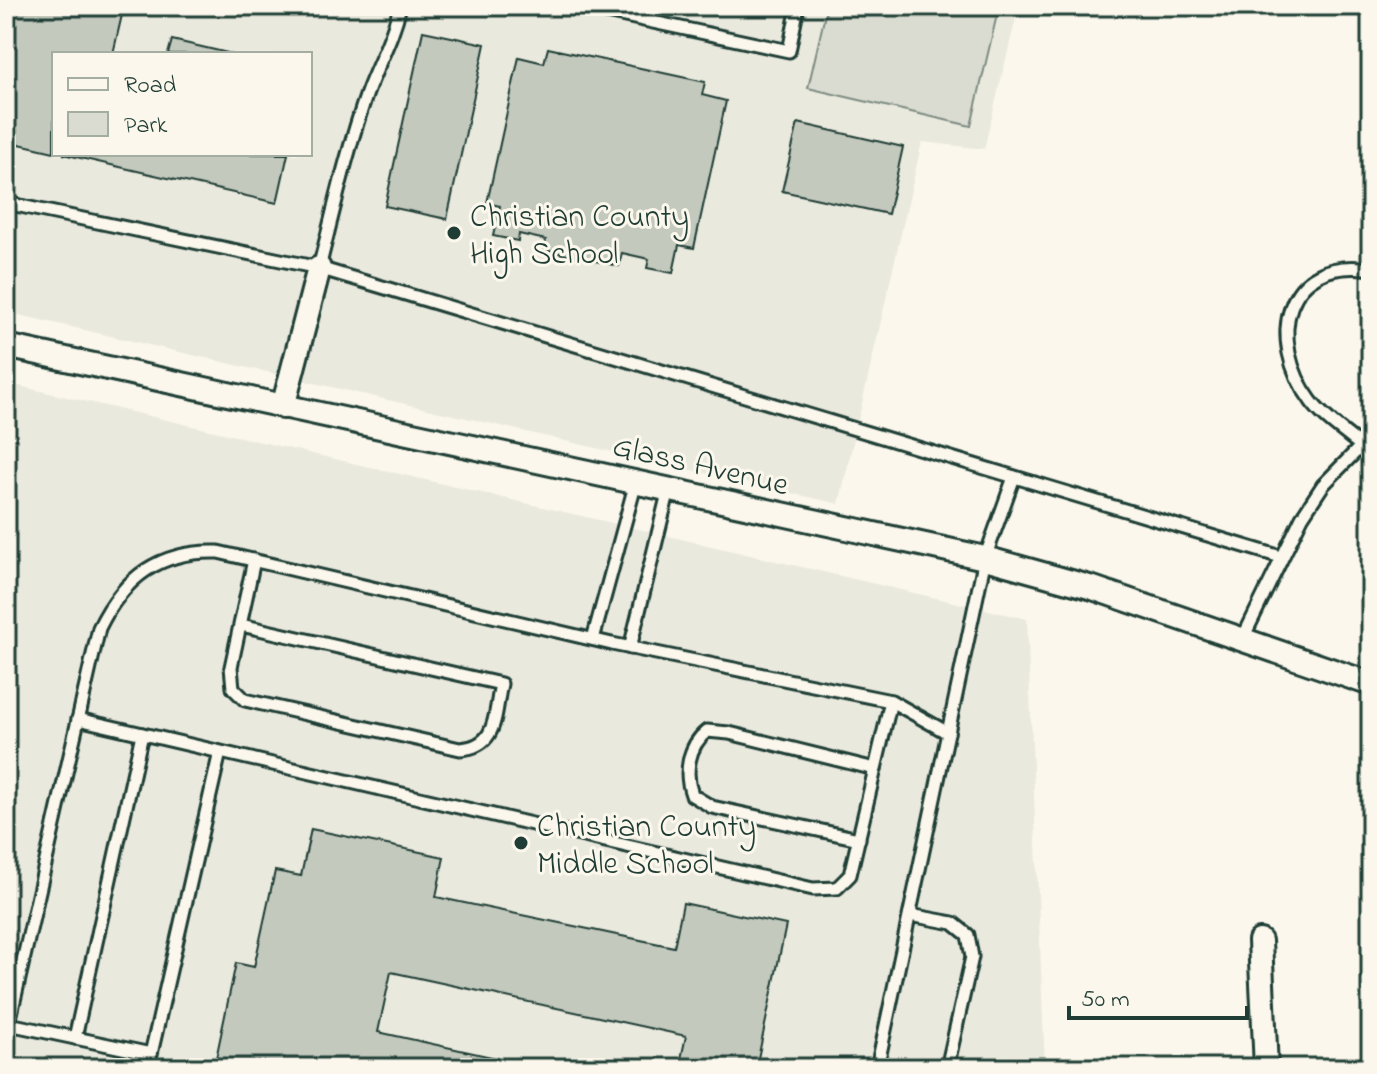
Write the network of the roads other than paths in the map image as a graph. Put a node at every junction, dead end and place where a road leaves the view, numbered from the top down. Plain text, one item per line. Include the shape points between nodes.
1 (400, 6) edge
2 (578, 6) edge
3 (798, 6) edge
4 (6, 203) edge
5 (319, 268) junction
6 (1371, 269) edge
7 (6, 346) edge
8 (283, 407) junction
9 (1371, 436) edge
10 (1361, 446) junction
11 (1014, 477) junction
12 (636, 482) junction
13 (669, 489) junction
14 (1281, 557) junction
15 (985, 558) junction
16 (254, 560) junction
17 (241, 625) junction
18 (1243, 638) junction
19 (593, 639) junction
20 (630, 648) junction
21 (1371, 684) edge
22 (891, 701) junction
23 (78, 719) junction
24 (948, 733) junction
25 (142, 734) junction
26 (220, 752) junction
27 (875, 769) junction
28 (859, 839) junction
29 (910, 915) junction
30 (1260, 941) dead end
31 (7, 1030) edge
32 (75, 1038) junction
33 (877, 1068) edge
34 (947, 1068) edge
35 (1266, 1068) edge

1 - 5 lane via 390,47 368,90 348,152
2 - 3 lane via 789,51
4 - 5 lane
5 - 8 street
5 - 11 lane
6 - 10 lane via 1347,267 1316,276 1293,301 1284,339 1311,402
7 - 8 street, Glass Avenue
8 - 12 street, Glass Avenue
9 - 10 lane
10 - 14 lane via 1323,485
11 - 14 lane
11 - 15 lane
12 - 13 street, Glass Avenue
12 - 19 lane
13 - 15 street, Glass Avenue
13 - 20 lane
14 - 18 lane
15 - 18 street, Glass Avenue
15 - 24 lane
16 - 17 lane
16 - 19 lane
16 - 23 lane via 192,551 164,559 133,579 113,600 99,628
17 - 17 lane via 231,667 233,688 245,700 460,749 477,748 488,740 501,684
18 - 21 street, Glass Avenue
19 - 20 lane
20 - 22 lane
22 - 24 lane
22 - 27 lane
23 - 25 lane
23 - 31 lane
24 - 29 lane
25 - 26 lane
25 - 32 lane
26 - 28 lane via 813,889 837,888 850,875
26 - 32 lane via 151,1054
27 - 28 lane
27 - 28 lane via 707,731 697,739 690,759 687,780 692,795 712,807
29 - 33 lane
29 - 34 lane via 953,923 968,935 972,957
30 - 35 street
31 - 32 lane

